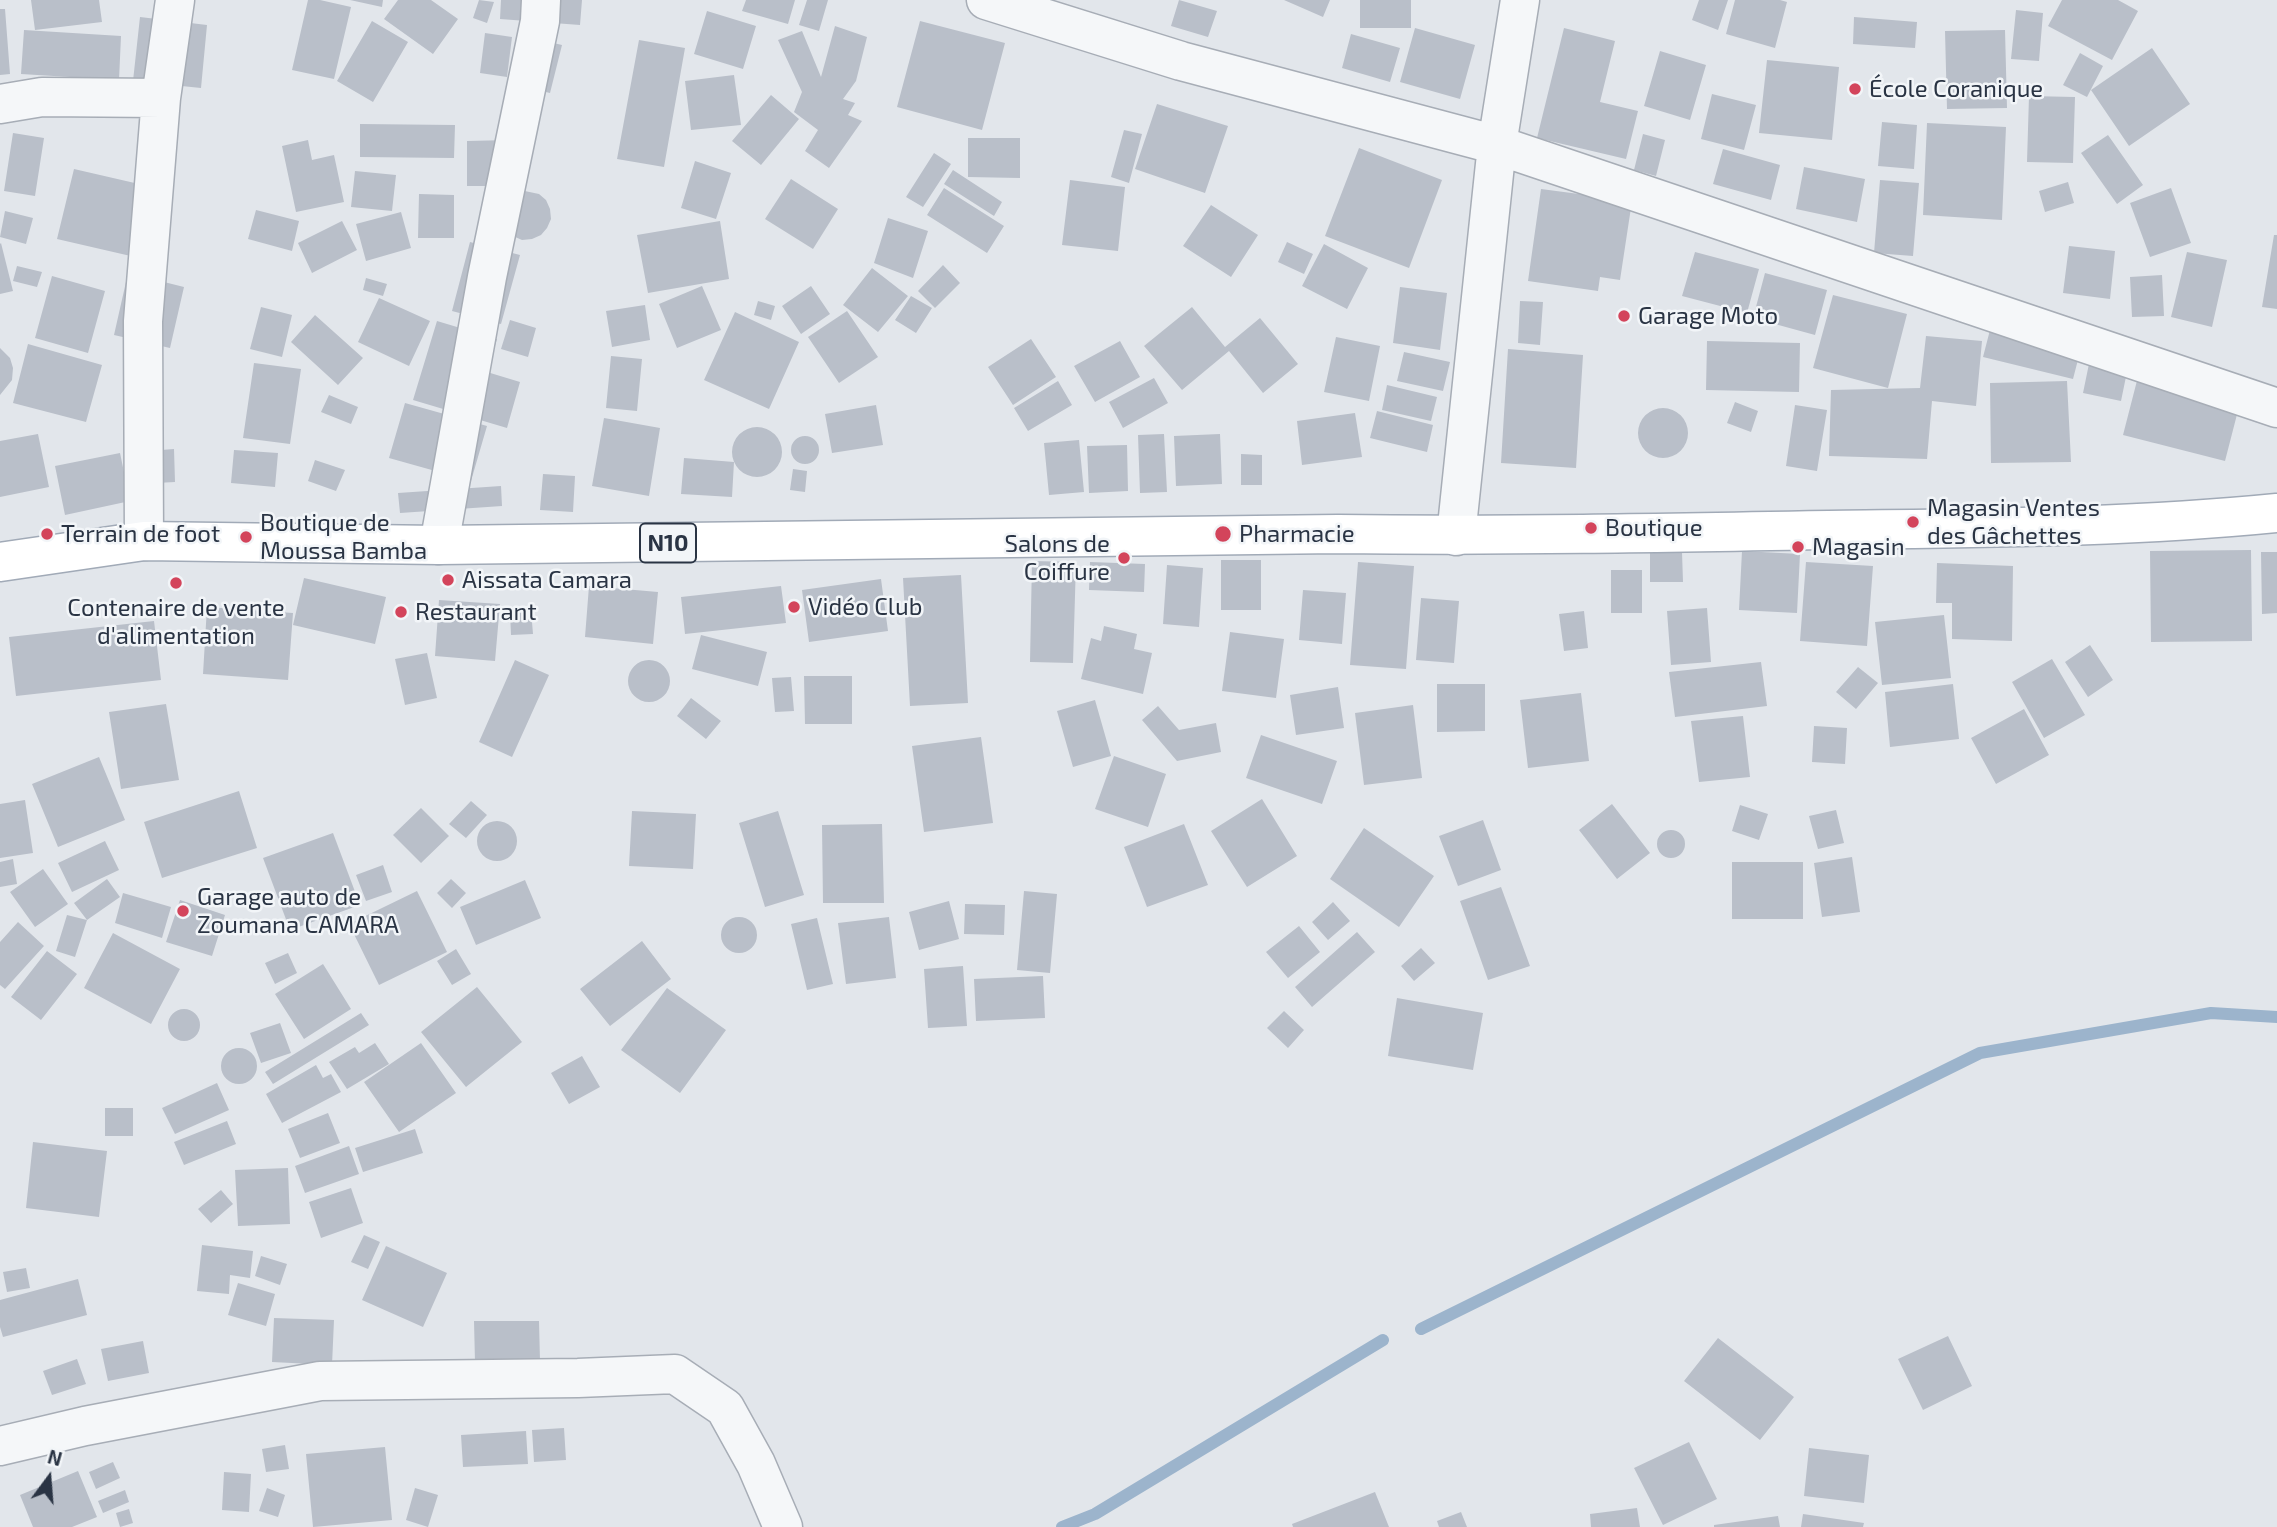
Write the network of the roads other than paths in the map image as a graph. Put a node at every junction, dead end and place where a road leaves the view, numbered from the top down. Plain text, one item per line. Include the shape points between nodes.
1 (175, 0) edge
2 (541, 0) edge
3 (986, 0) edge
4 (1520, 0) edge
5 (161, 98) junction
6 (0, 104) edge
7 (1497, 145) junction
8 (2277, 408) edge
9 (2277, 513) edge
10 (1456, 536) junction
11 (144, 541) junction
12 (439, 545) junction
13 (0, 562) edge
14 (0, 1446) edge
15 (783, 1527) edge

1 - 5 street
2 - 12 street
3 - 7 street via 1181,61
4 - 7 street
5 - 6 street via 42,97
5 - 11 street via 143,321
7 - 8 street
7 - 10 street
9 - 10 main road, N10 via 2191,522
10 - 12 main road, N10
11 - 12 main road, N10
11 - 13 main road, N10
14 - 15 street via 320,1381 675,1374 725,1409 756,1464

